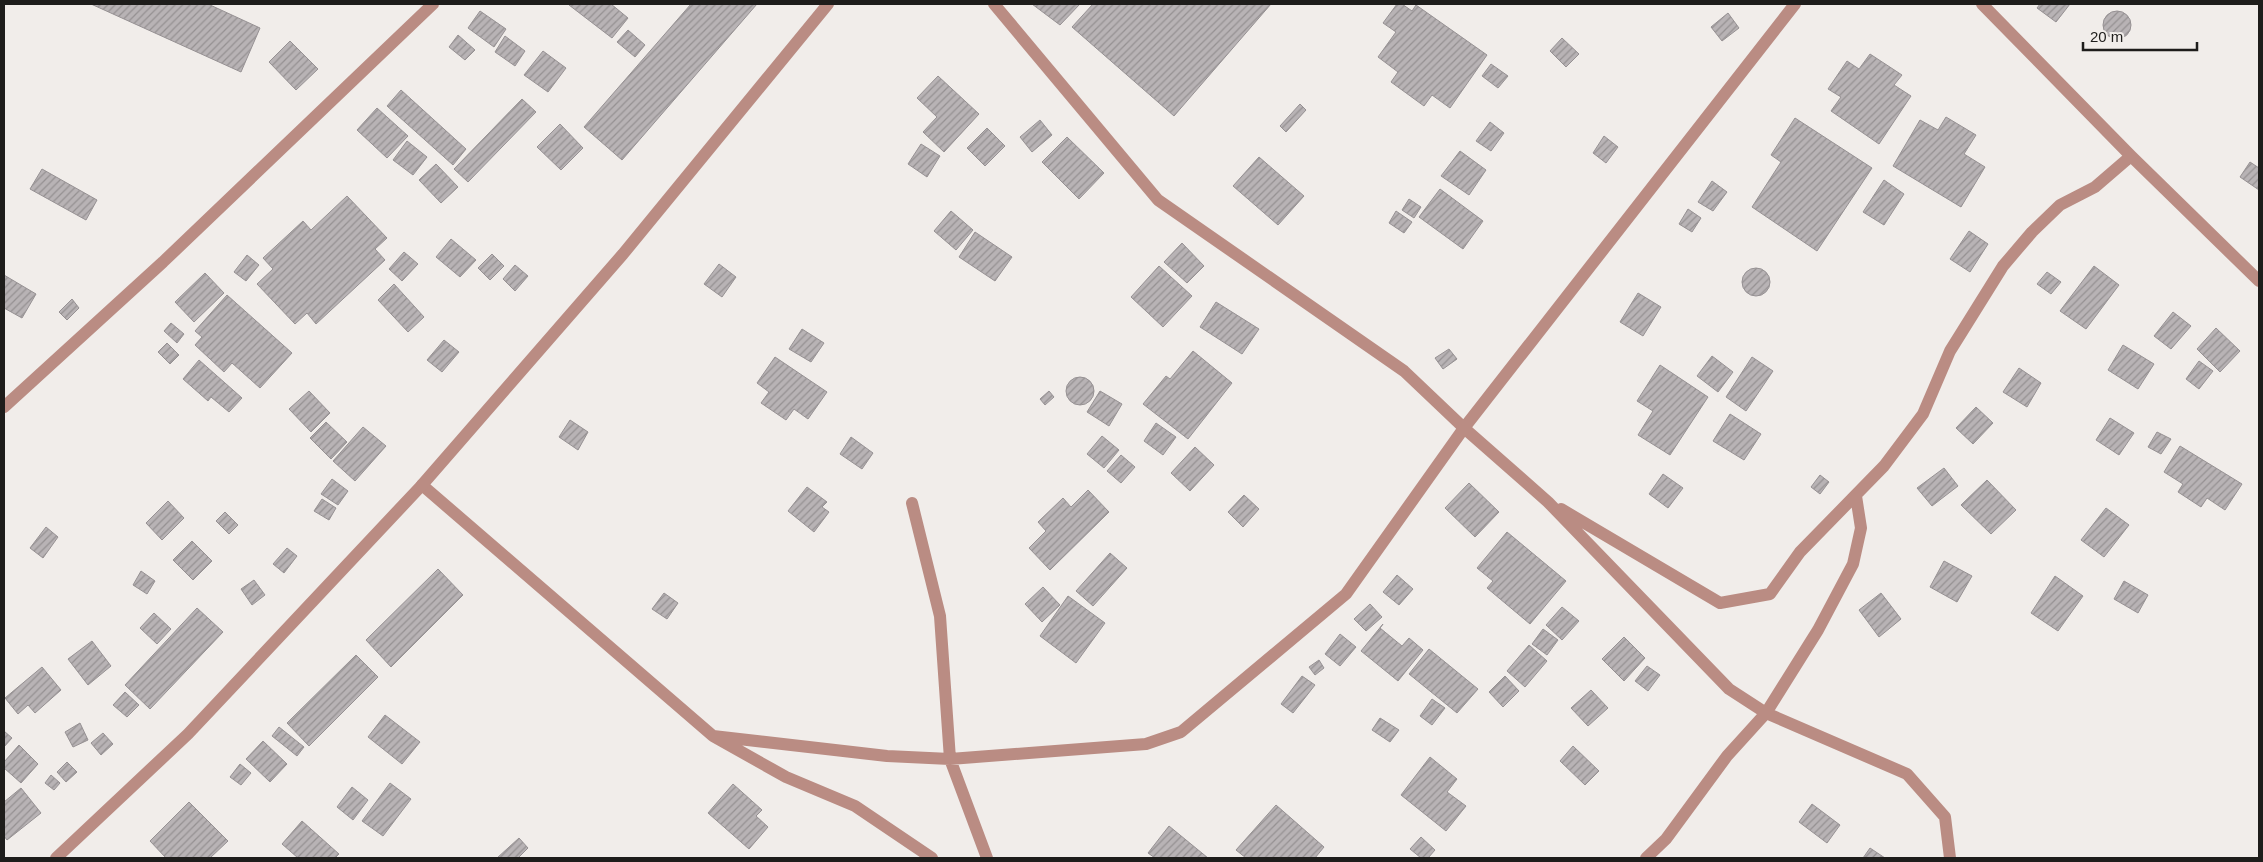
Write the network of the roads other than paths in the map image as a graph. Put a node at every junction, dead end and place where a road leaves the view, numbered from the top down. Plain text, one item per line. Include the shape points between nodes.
1 (433, 4) edge
2 (828, 4) edge
3 (994, 4) edge
4 (1794, 4) edge
5 (1982, 4) edge
6 (2131, 156) junction
7 (2259, 281) edge
8 (4, 406) edge
9 (1464, 428) junction
10 (422, 485) junction
11 (1856, 496) junction
12 (1548, 502) junction
13 (912, 503) dead end
14 (1766, 713) junction
15 (713, 736) junction
16 (950, 759) junction
17 (56, 858) edge
18 (932, 858) edge
19 (987, 858) edge
20 (1646, 858) edge
21 (1950, 858) edge

1 - 8 street via 163,262
2 - 10 street via 623,254
3 - 9 street via 1158,200 1404,371
4 - 9 street
5 - 6 street
6 - 7 street
6 - 11 street via 2095,188 2060,204 2003,266 1950,351 1923,414 1884,466
9 - 12 street
9 - 16 street via 1346,594 1181,732 1146,744
10 - 15 street
10 - 17 street via 188,734
11 - 12 street via 1800,552 1770,594 1720,603
11 - 14 street via 1860,528 1853,564 1818,630
12 - 14 street via 1730,689
13 - 16 street via 940,616
14 - 20 street via 1727,756 1666,839
14 - 21 street via 1907,774 1945,817
15 - 16 street via 888,756
15 - 18 street via 786,777 856,806
16 - 19 street

